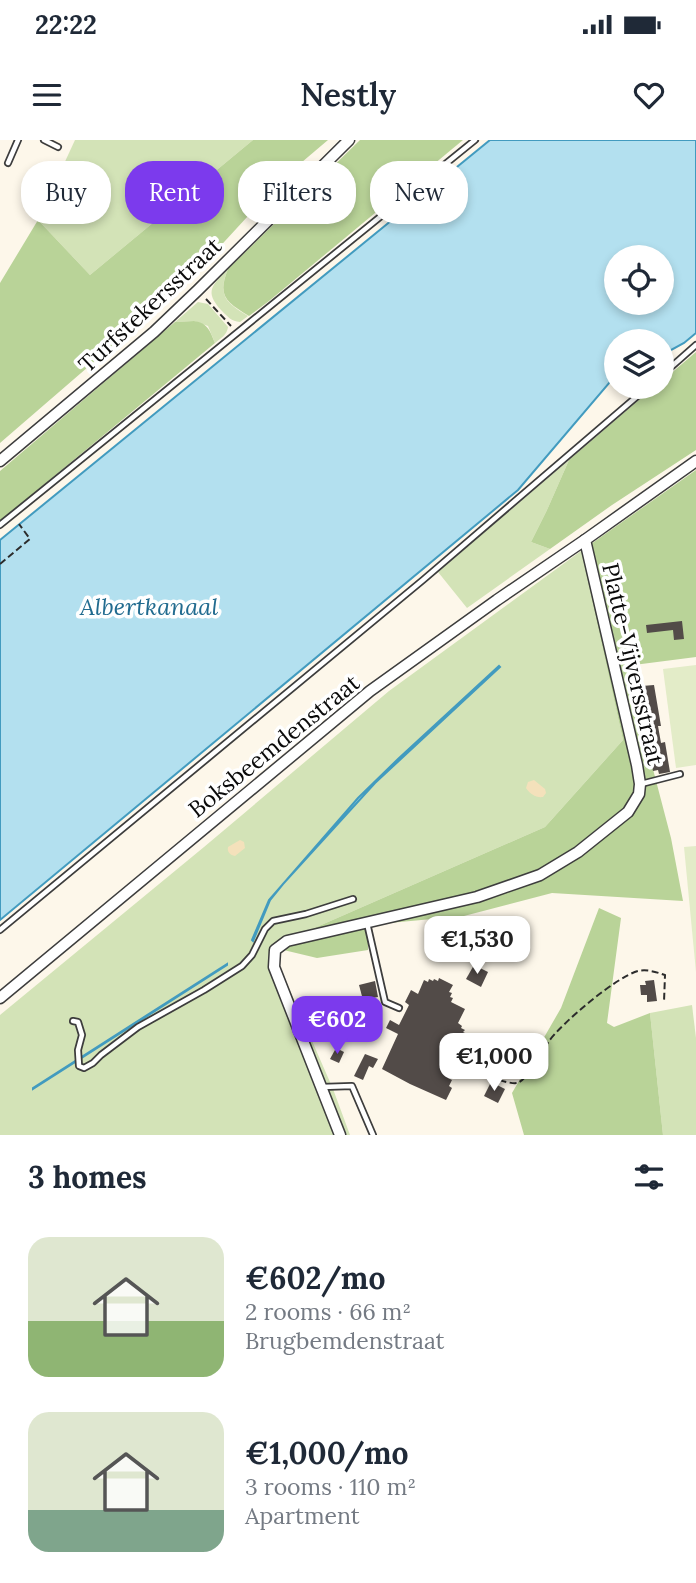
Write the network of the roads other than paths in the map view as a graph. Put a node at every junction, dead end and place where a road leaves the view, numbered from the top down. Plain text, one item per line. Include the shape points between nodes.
1 (19, 140) edge
2 (44, 140) edge
3 (349, 140) edge
4 (475, 140) edge
5 (58, 147) dead end
6 (8, 163) dead end
7 (696, 345) edge
8 (674, 364) edge
9 (634, 399) edge
10 (0, 461) edge
11 (696, 461) edge
12 (0, 526) edge
13 (585, 540) junction
14 (680, 774) dead end
15 (640, 784) junction
16 (353, 899) dead end
17 (367, 923) junction
18 (0, 930) edge
19 (0, 998) edge
20 (399, 1008) dead end
21 (73, 1021) dead end
22 (322, 1087) junction
23 (340, 1135) edge
24 (373, 1135) edge

1 - 6 lane
2 - 5 lane
3 - 10 street, Turfstekersstraat via 154,332
4 - 12 lane
7 - 8 lane
9 - 18 lane
11 - 13 street, Platte-Vijversstraat
13 - 15 street, Platte-Vijversstraat
13 - 19 street, Boksbeemdenstraat via 370,691
14 - 15 lane
15 - 17 street, Platte-Vijversstraat via 639,794 620,820 540,875 477,897
16 - 21 lane via 273,921 242,966 139,1026 84,1068 79,1066 78,1051 82,1035
17 - 20 lane via 385,1002
17 - 22 street, Platte-Vijversstraat via 287,941 275,950 274,967
22 - 23 street
22 - 24 lane via 352,1086

